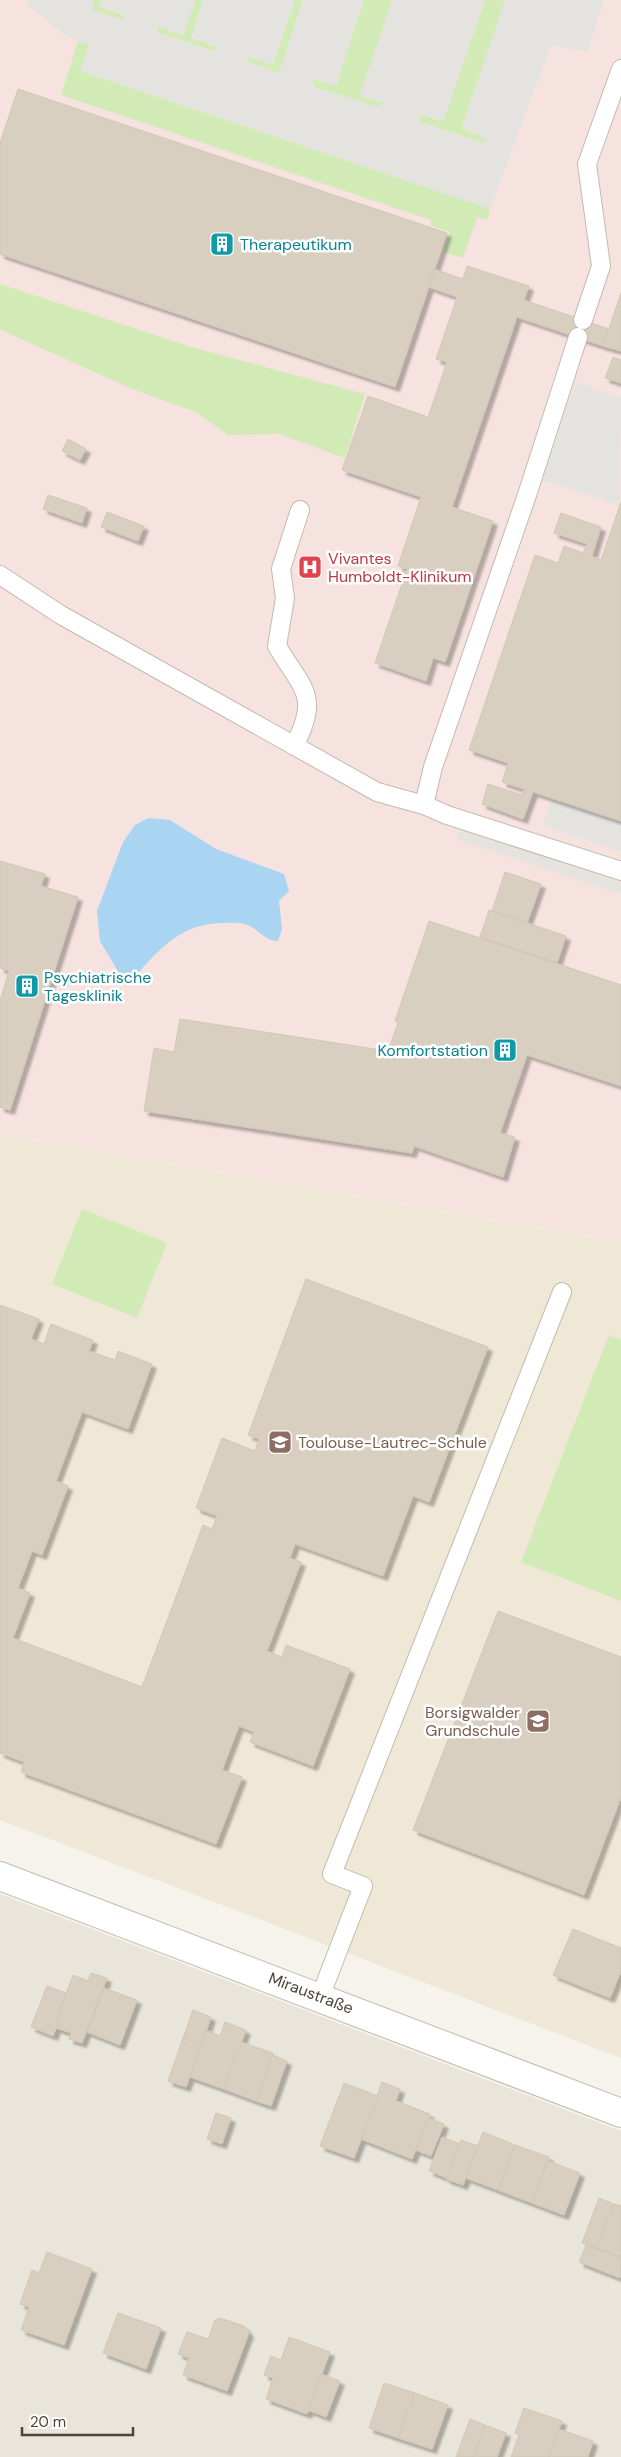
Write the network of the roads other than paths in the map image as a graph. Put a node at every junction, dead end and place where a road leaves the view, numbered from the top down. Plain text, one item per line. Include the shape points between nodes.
1 (621, 69) edge
2 (583, 320) dead end
3 (578, 337) dead end
4 (300, 510) dead end
5 (0, 575) edge
6 (294, 746) junction
7 (424, 805) junction
8 (621, 871) edge
9 (562, 1292) dead end
10 (0, 1876) edge
11 (320, 1997) junction
12 (621, 2113) edge

1 - 2 lane via 587,164 601,266
3 - 7 lane via 433,767
4 - 6 lane via 281,569 285,598 277,646 302,685 309,707
5 - 6 lane via 61,615
6 - 7 lane via 377,792
7 - 8 lane
9 - 11 lane via 332,1874 363,1886
10 - 11 street, Miraustraße
11 - 12 street, Miraustraße

